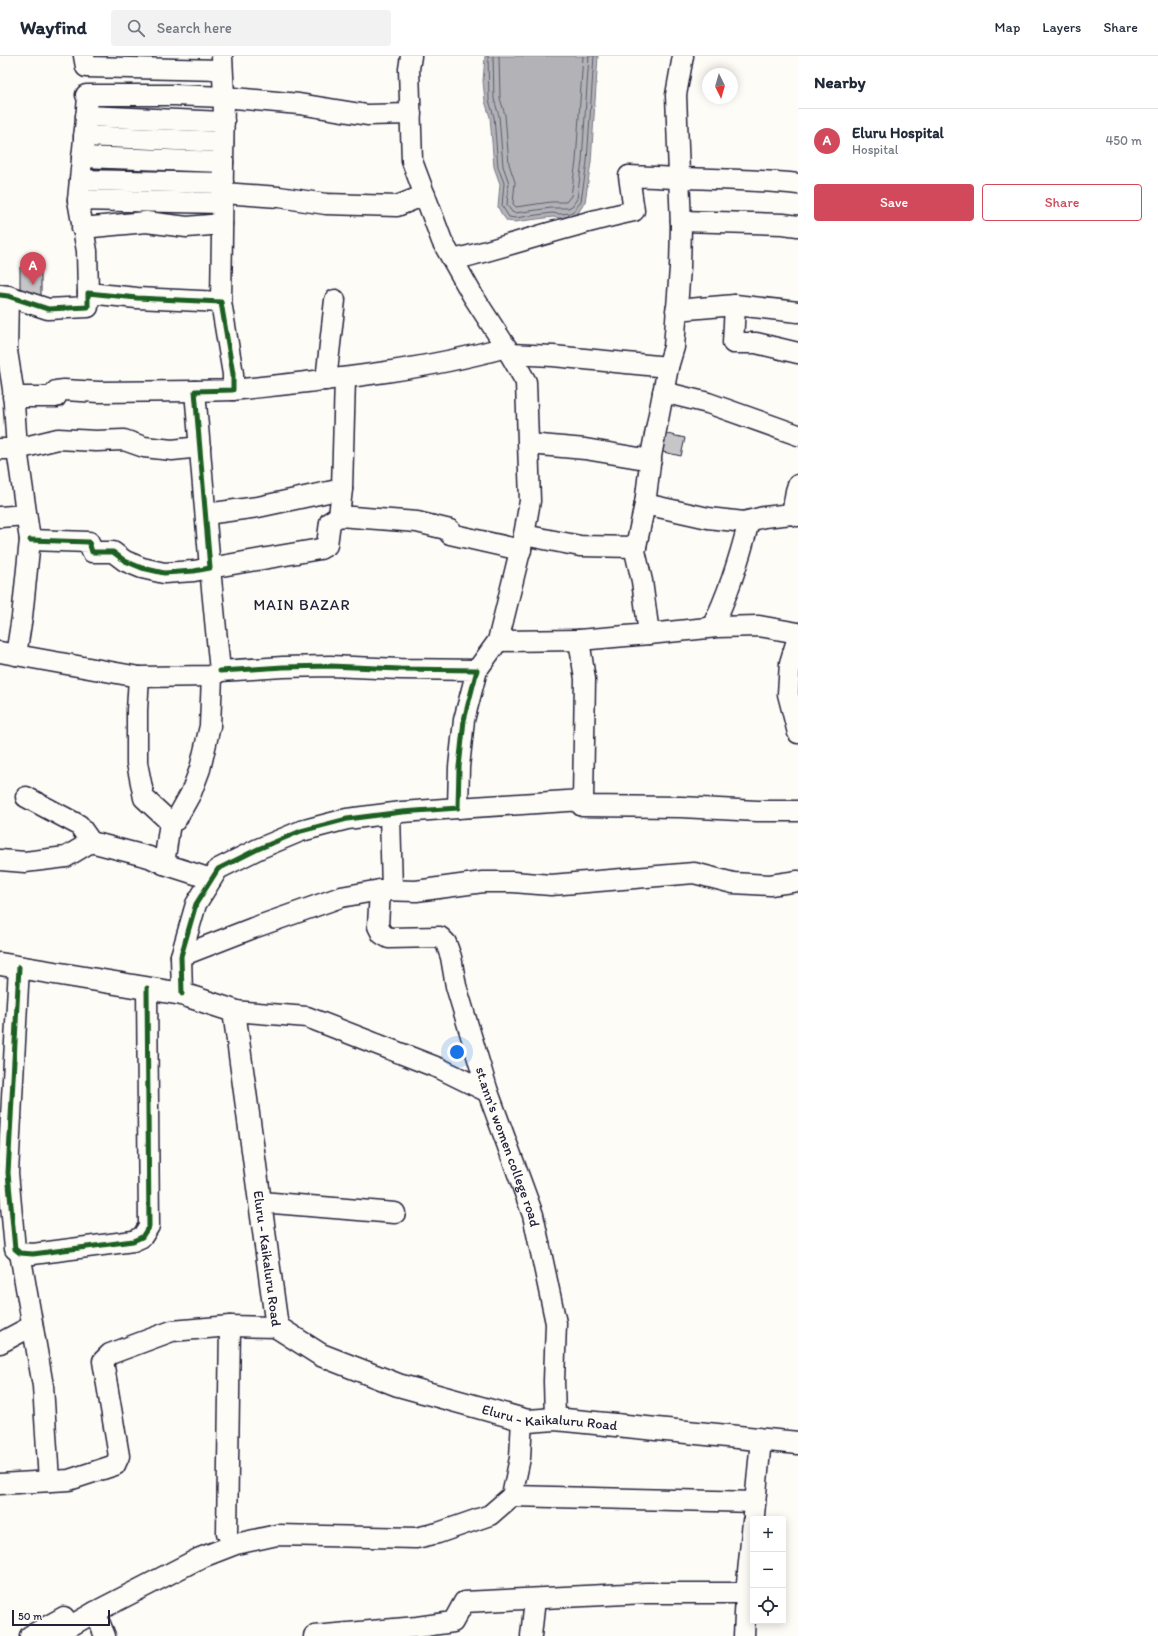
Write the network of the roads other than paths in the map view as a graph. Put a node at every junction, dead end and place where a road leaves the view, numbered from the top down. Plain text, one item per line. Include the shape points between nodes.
1 (411, 56) edge
2 (683, 56) edge
3 (85, 62) edge
4 (222, 63) edge
5 (86, 95) junction
6 (224, 97) junction
7 (411, 114) junction
8 (86, 116) junction
9 (224, 122) junction
10 (84, 136) junction
11 (223, 152) junction
12 (82, 158) junction
13 (679, 179) junction
14 (798, 184) edge
15 (79, 190) junction
16 (223, 193) junction
17 (425, 195) junction
18 (681, 221) junction
19 (222, 224) junction
20 (798, 226) edge
21 (82, 228) junction
22 (453, 260) junction
23 (88, 293) junction
24 (4, 295) edge
25 (335, 300) dead end
26 (221, 302) junction
27 (735, 305) junction
28 (676, 310) junction
29 (798, 312) edge
30 (508, 350) junction
31 (798, 352) edge
32 (668, 367) junction
33 (335, 379) junction
34 (233, 390) junction
35 (195, 391) junction
36 (663, 392) junction
37 (14, 397) junction
38 (798, 435) edge
39 (529, 444) junction
40 (200, 448) junction
41 (8, 449) edge
42 (651, 460) junction
43 (798, 485) edge
44 (342, 489) junction
45 (645, 504) junction
46 (206, 514) junction
47 (26, 515) junction
48 (795, 515) edge
49 (339, 516) junction
50 (0, 517) edge
51 (749, 521) junction
52 (30, 540) junction
53 (523, 543) junction
54 (636, 547) junction
55 (210, 568) junction
56 (712, 627) junction
57 (798, 633) edge
58 (649, 634) junction
59 (798, 637) edge
60 (579, 640) junction
61 (498, 641) junction
62 (8, 654) edge
63 (477, 670) junction
64 (216, 674) junction
65 (139, 677) junction
66 (798, 733) edge
67 (26, 797) dead end
68 (583, 800) junction
69 (458, 808) junction
70 (798, 812) edge
71 (390, 814) junction
72 (170, 822) junction
73 (91, 842) junction
74 (0, 860) edge
75 (164, 864) junction
76 (211, 879) junction
77 (798, 881) edge
78 (386, 890) junction
79 (181, 956) junction
80 (9, 965) edge
81 (147, 988) junction
82 (182, 994) junction
83 (234, 1011) junction
84 (488, 1092) junction
85 (261, 1202) junction
86 (396, 1213) dead end
87 (20, 1253) junction
88 (32, 1326) junction
89 (230, 1326) junction
90 (277, 1326) junction
91 (0, 1343) edge
92 (522, 1419) junction
93 (555, 1419) junction
94 (761, 1439) junction
95 (798, 1442) edge
96 (49, 1481) junction
97 (0, 1484) edge
98 (512, 1496) junction
99 (754, 1514) edge
100 (227, 1533) junction
101 (438, 1533) junction
102 (746, 1594) junction
103 (535, 1599) junction
104 (95, 1612) junction
105 (30, 1636) edge
106 (53, 1636) edge
107 (105, 1636) edge
108 (314, 1636) edge
109 (532, 1636) edge
110 (744, 1636) edge

1 - 7 street
2 - 13 street via 676,95
3 - 4 street
3 - 5 street
4 - 6 street
5 - 6 street
5 - 8 street
6 - 7 street via 299,104 367,115
6 - 9 street
7 - 17 street via 412,161
8 - 9 street
8 - 10 street
9 - 11 street
10 - 11 street
10 - 12 street
11 - 12 street
11 - 16 street
12 - 15 street
13 - 14 street
13 - 18 street
13 - 22 street via 629,176 634,211 592,220
15 - 16 street
15 - 21 street
16 - 17 street via 326,204 397,206
16 - 19 street
17 - 22 street via 442,241
18 - 20 street
18 - 28 street
19 - 21 street via 187,227 146,222
19 - 26 street
21 - 23 street via 87,251
22 - 30 street
23 - 24 street via 88,307 48,309
23 - 26 street
24 - 37 street via 7,351
25 - 33 street
26 - 34 street via 233,374
27 - 28 street
27 - 29 street
27 - 31 street via 733,343 756,343
28 - 32 street via 674,347
30 - 32 street
30 - 33 street via 414,368
30 - 39 street via 526,382
32 - 36 street
33 - 34 street
33 - 44 street
34 - 35 street
35 - 37 street via 64,390 56,391 56,397
35 - 40 street
36 - 38 street via 708,403
36 - 42 street
37 - 41 street
39 - 42 street
39 - 53 street via 530,501
40 - 41 street via 172,450 144,447 124,440 58,439
40 - 46 street
41 - 47 street
42 - 45 street
43 - 48 street
44 - 46 street via 258,507
44 - 49 street
45 - 51 street via 708,518
45 - 54 street
46 - 55 street
47 - 50 street
47 - 52 street
48 - 51 street via 764,517
49 - 53 street via 417,522 450,530 450,534
49 - 55 street via 330,522 327,545 320,549
51 - 56 street via 724,603
52 - 55 street via 89,542 92,552 113,552 125,561 142,568 164,573
52 - 62 street via 22,617
53 - 54 street
53 - 61 street
54 - 58 street
55 - 64 street
56 - 57 street via 759,626
56 - 58 street
58 - 60 street
59 - 66 street via 790,663 788,694
60 - 61 street
60 - 68 street via 585,679
61 - 63 street
62 - 65 street
63 - 64 street via 330,666 283,667
63 - 69 street via 464,720
64 - 65 street
64 - 72 street via 210,726 200,769 191,793 176,820
65 - 72 street via 137,763 144,798
67 - 73 street via 79,825
68 - 69 street
68 - 70 street via 582,806
69 - 71 street
71 - 76 street via 347,819 301,831 218,869
71 - 78 street, st.ann's women college road
72 - 75 street
73 - 74 street via 66,857 25,862
73 - 75 street via 149,857
75 - 76 street
76 - 79 street via 196,904
77 - 78 street via 770,885 733,884 694,873 551,885 483,882 416,891
78 - 79 street via 341,897
78 - 84 street, st.ann's women college road via 378,926 382,934 389,938 440,937 446,943 456,986
79 - 82 street
80 - 81 main road
80 - 87 street via 8,1173 15,1249
81 - 82 main road
81 - 87 street via 149,1226 142,1237 133,1241 33,1254
82 - 83 main road
83 - 84 street via 308,1017 441,1069
83 - 85 main road, Eluru - Kaikaluru Road
84 - 93 street, st.ann's women college road via 533,1215 556,1323
85 - 86 street
85 - 90 main road, Eluru - Kaikaluru Road
87 - 88 street
88 - 91 street
88 - 96 street via 43,1386
89 - 90 street
89 - 96 street via 172,1331 110,1354 103,1361 117,1463 69,1480
89 - 100 street
90 - 92 main road, Eluru - Kaikaluru Road via 321,1355 398,1385
92 - 93 main road, Eluru - Kaikaluru Road
92 - 98 street via 520,1458
93 - 94 main road, Eluru - Kaikaluru Road
94 - 95 main road, Eluru - Kaikaluru Road
94 - 99 street
96 - 97 street
98 - 99 street
98 - 101 street via 490,1514
99 - 102 street
100 - 101 street via 266,1525 418,1528
100 - 105 street via 164,1561
101 - 104 street via 416,1538 276,1535 236,1544 200,1558
102 - 103 street via 646,1593
102 - 110 street
103 - 108 street via 464,1602 453,1622
103 - 109 street
104 - 106 street
104 - 107 street

